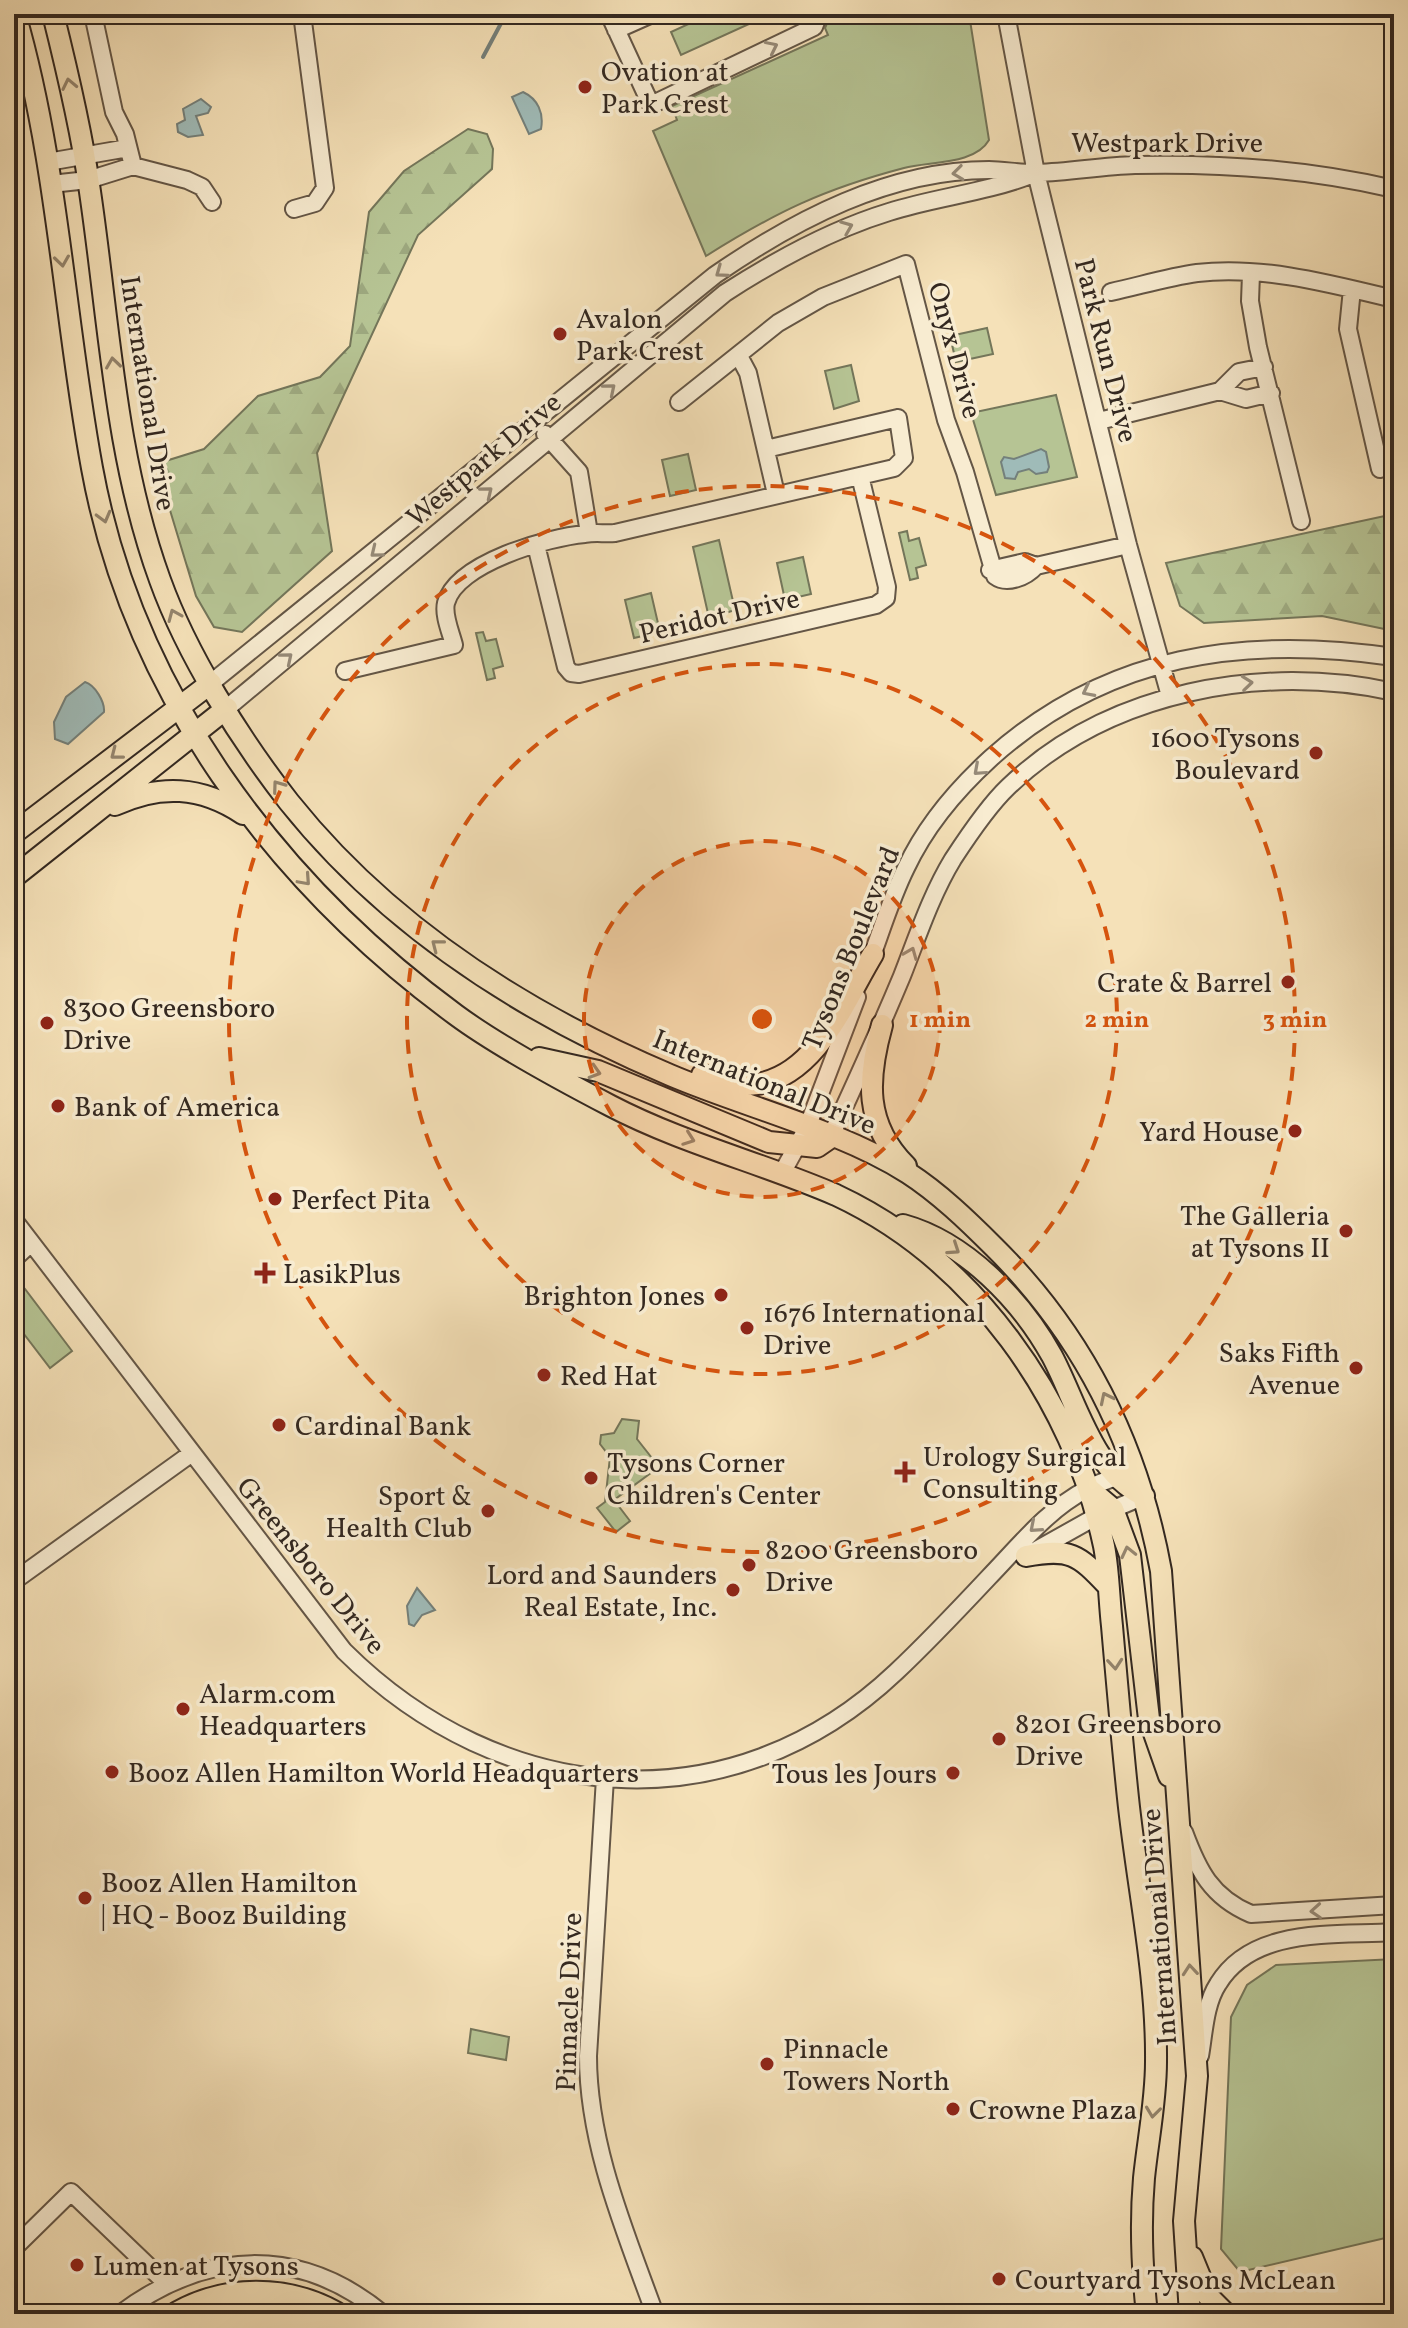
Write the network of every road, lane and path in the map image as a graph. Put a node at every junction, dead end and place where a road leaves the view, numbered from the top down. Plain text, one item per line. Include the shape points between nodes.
1 (15, 14) edge
2 (53, 14) edge
3 (93, 14) edge
4 (302, 14) edge
5 (609, 14) edge
6 (652, 14) edge
7 (819, 14) edge
8 (1006, 14) edge
9 (616, 30) junction
10 (128, 148) junction
11 (83, 155) junction
12 (48, 162) junction
13 (133, 166) junction
14 (1036, 173) junction
15 (88, 180) junction
16 (51, 184) junction
17 (1394, 189) edge
18 (212, 202) dead end
19 (294, 209) dead end
20 (1251, 274) junction
21 (1352, 289) junction
22 (1111, 292) dead end
23 (1394, 299) edge
24 (739, 356) junction
25 (1264, 367) junction
26 (1220, 391) junction
27 (1271, 393) junction
28 (679, 402) dead end
29 (1099, 421) junction
30 (535, 424) junction
31 (550, 439) junction
32 (766, 449) junction
33 (1380, 469) dead end
34 (860, 476) junction
35 (776, 494) junction
36 (1301, 521) dead end
37 (589, 533) junction
38 (536, 545) junction
39 (1128, 545) junction
40 (1394, 657) edge
41 (1160, 663) junction
42 (345, 671) dead end
43 (211, 683) junction
44 (1394, 692) edge
45 (1170, 696) junction
46 (178, 707) junction
47 (227, 708) junction
48 (193, 733) junction
49 (89, 817) junction
50 (253, 821) junction
51 (14, 833) edge
52 (14, 877) edge
53 (873, 954) junction
54 (882, 1025) junction
55 (621, 1051) junction
56 (520, 1053) junction
57 (807, 1128) junction
58 (830, 1138) junction
59 (796, 1147) junction
60 (782, 1173) junction
61 (923, 1183) junction
62 (883, 1219) junction
63 (14, 1220) edge
64 (31, 1243) junction
65 (14, 1259) edge
66 (192, 1453) junction
67 (1136, 1470) junction
68 (1116, 1478) junction
69 (1088, 1488) junction
70 (1144, 1496) junction
71 (1105, 1513) junction
72 (1026, 1556) junction
73 (991, 1575) junction
74 (14, 1581) edge
75 (1108, 1586) junction
76 (605, 1778) junction
77 (1176, 1791) junction
78 (1178, 1816) junction
79 (1394, 1905) edge
80 (1394, 1932) edge
81 (1197, 2076) junction
82 (1184, 2221) junction
83 (14, 2248) edge
84 (167, 2284) junction
85 (1145, 2309) edge
86 (120, 2314) edge
87 (178, 2314) edge
88 (335, 2314) edge
89 (383, 2314) edge
90 (655, 2314) edge
91 (1190, 2314) edge
92 (1226, 2314) edge

1 - 12 main road, International Drive
11 -> 2 main road, International Drive
3 - 10 street via 114,112
4 - 19 street via 325,188 315,203
5 - 9 street
6 - 9 street
9 -> 7 street via 651,105 814,27
8 - 14 street, Park Run Drive
10 - 11 street
10 - 13 street
11 - 12 street
11 - 15 main road, International Drive
12 - 16 main road, International Drive
13 - 15 street
13 - 18 street via 187,180 202,187
14 - 17 street, Westpark Drive via 1235,164
14 - 29 street, Park Run Drive
14 -> 30 street, Westpark Drive via 990,169 948,174 865,194 821,211 715,275
31 -> 14 street, Westpark Drive via 725,293 766,267 888,212
15 - 16 street
43 -> 15 main road, International Drive via 171,608 135,494
16 -> 46 main road, International Drive via 99,499 138,622
20 - 21 street
20 - 22 street via 1196,273
20 - 25 street via 1250,301
21 - 23 street
21 - 33 street via 1348,329
24 - 28 street, Onyx Drive
24 - 32 street
24 - 39 street, Onyx Drive via 778,323 823,297 906,264 990,570 1008,580 1036,566
25 - 26 street via 1239,372
25 - 27 street
26 - 27 street via 1246,399
26 - 29 street
27 - 36 street
29 - 39 street, Park Run Drive
30 - 31 street
30 -> 43 street, Westpark Drive
31 - 37 street via 579,472
47 -> 31 street, Westpark Drive
32 - 34 street via 898,418 904,458 894,468
32 - 35 street
34 - 35 street
34 - 38 street, Peridot Drive via 886,598 876,605 579,674 566,667
35 - 37 street via 615,533
37 - 38 street
38 - 42 street via 490,562 454,589 445,605 454,645
39 - 41 street, Park Run Drive
40 - 41 street, Tysons Boulevard via 1277,648
41 - 45 street, Park Run Drive
41 -> 53 street, Tysons Boulevard via 1105,682 1048,713 964,783 906,867
43 - 46 main road, Westpark Drive
43 - 47 main road, International Drive
45 -> 44 street, Tysons Boulevard via 1248,682 1305,681
54 -> 45 street, Tysons Boulevard via 952,861 1006,788 1063,744 1112,717
46 - 48 main road, International Drive
46 -> 51 main road, Westpark Drive
47 - 48 main road, Westpark Drive
55 -> 47 main road, International Drive via 471,968 373,892 291,804
48 - 49 main road, Westpark Drive
48 - 50 main road, International Drive
49 - 50 main road via 145,792 179,789 214,799
49 - 52 main road, Westpark Drive
50 -> 56 main road, International Drive via 310,887 379,953 459,1017
53 - 55 main road via 824,1036 798,1066 779,1076 740,1084
53 - 57 street, Tysons Boulevard
54 - 58 street, Tysons Boulevard
54 - 61 main road via 871,1077 875,1121 887,1145
55 - 57 main road, International Drive
56 -> 59 main road via 598,1071 769,1142
56 -> 60 main road, International Drive via 624,1112
57 - 58 main road, International Drive
57 - 59 street, Tysons Boulevard
58 - 59 main road via 817,1147
58 - 61 main road, International Drive
59 - 60 street, Tysons Boulevard
60 - 62 main road, International Drive
67 -> 61 main road, International Drive via 1104,1394 1059,1319 1024,1276
62 -> 68 main road via 956,1247 1010,1299 1050,1353
62 - 69 main road, International Drive via 952,1274 1013,1345 1057,1416
63 - 64 street, Greensboro Drive
64 - 65 street
64 - 66 street, Greensboro Drive
66 - 74 street
66 - 76 street, Greensboro Drive via 344,1651 401,1703 498,1755
67 - 68 street, Greensboro Drive
67 - 70 main road, International Drive
68 - 69 street, Greensboro Drive
68 - 70 main road
69 - 71 main road, International Drive
69 -> 73 street, Greensboro Drive via 1021,1540
70 - 71 street, Greensboro Drive
70 - 77 main road, International Drive via 1161,1571
71 - 72 street, Greensboro Drive
71 - 75 main road, International Drive
77 -> 71 main road via 1149,1719 1130,1555
72 - 73 street, Greensboro Drive
72 - 75 main road via 1070,1553
73 - 76 street, Greensboro Drive via 897,1672 815,1732 710,1771
75 -> 85 main road, International Drive via 1156,2059 1141,2222
76 - 90 street, Pinnacle Drive via 589,2099 600,2153
77 - 78 main road, International Drive
79 -> 78 street via 1251,1914 1205,1881
81 -> 78 main road, International Drive
80 - 81 street via 1287,1940 1250,1952 1217,1985 1210,2001
81 - 82 main road, International Drive
82 - 91 main road, International Drive
82 - 92 main road via 1196,2272 1208,2296
83 - 84 street via 71,2192
84 - 86 street
84 - 89 street via 229,2265 280,2265 321,2276
87 - 88 highway via 212,2299 256,2294 303,2300

